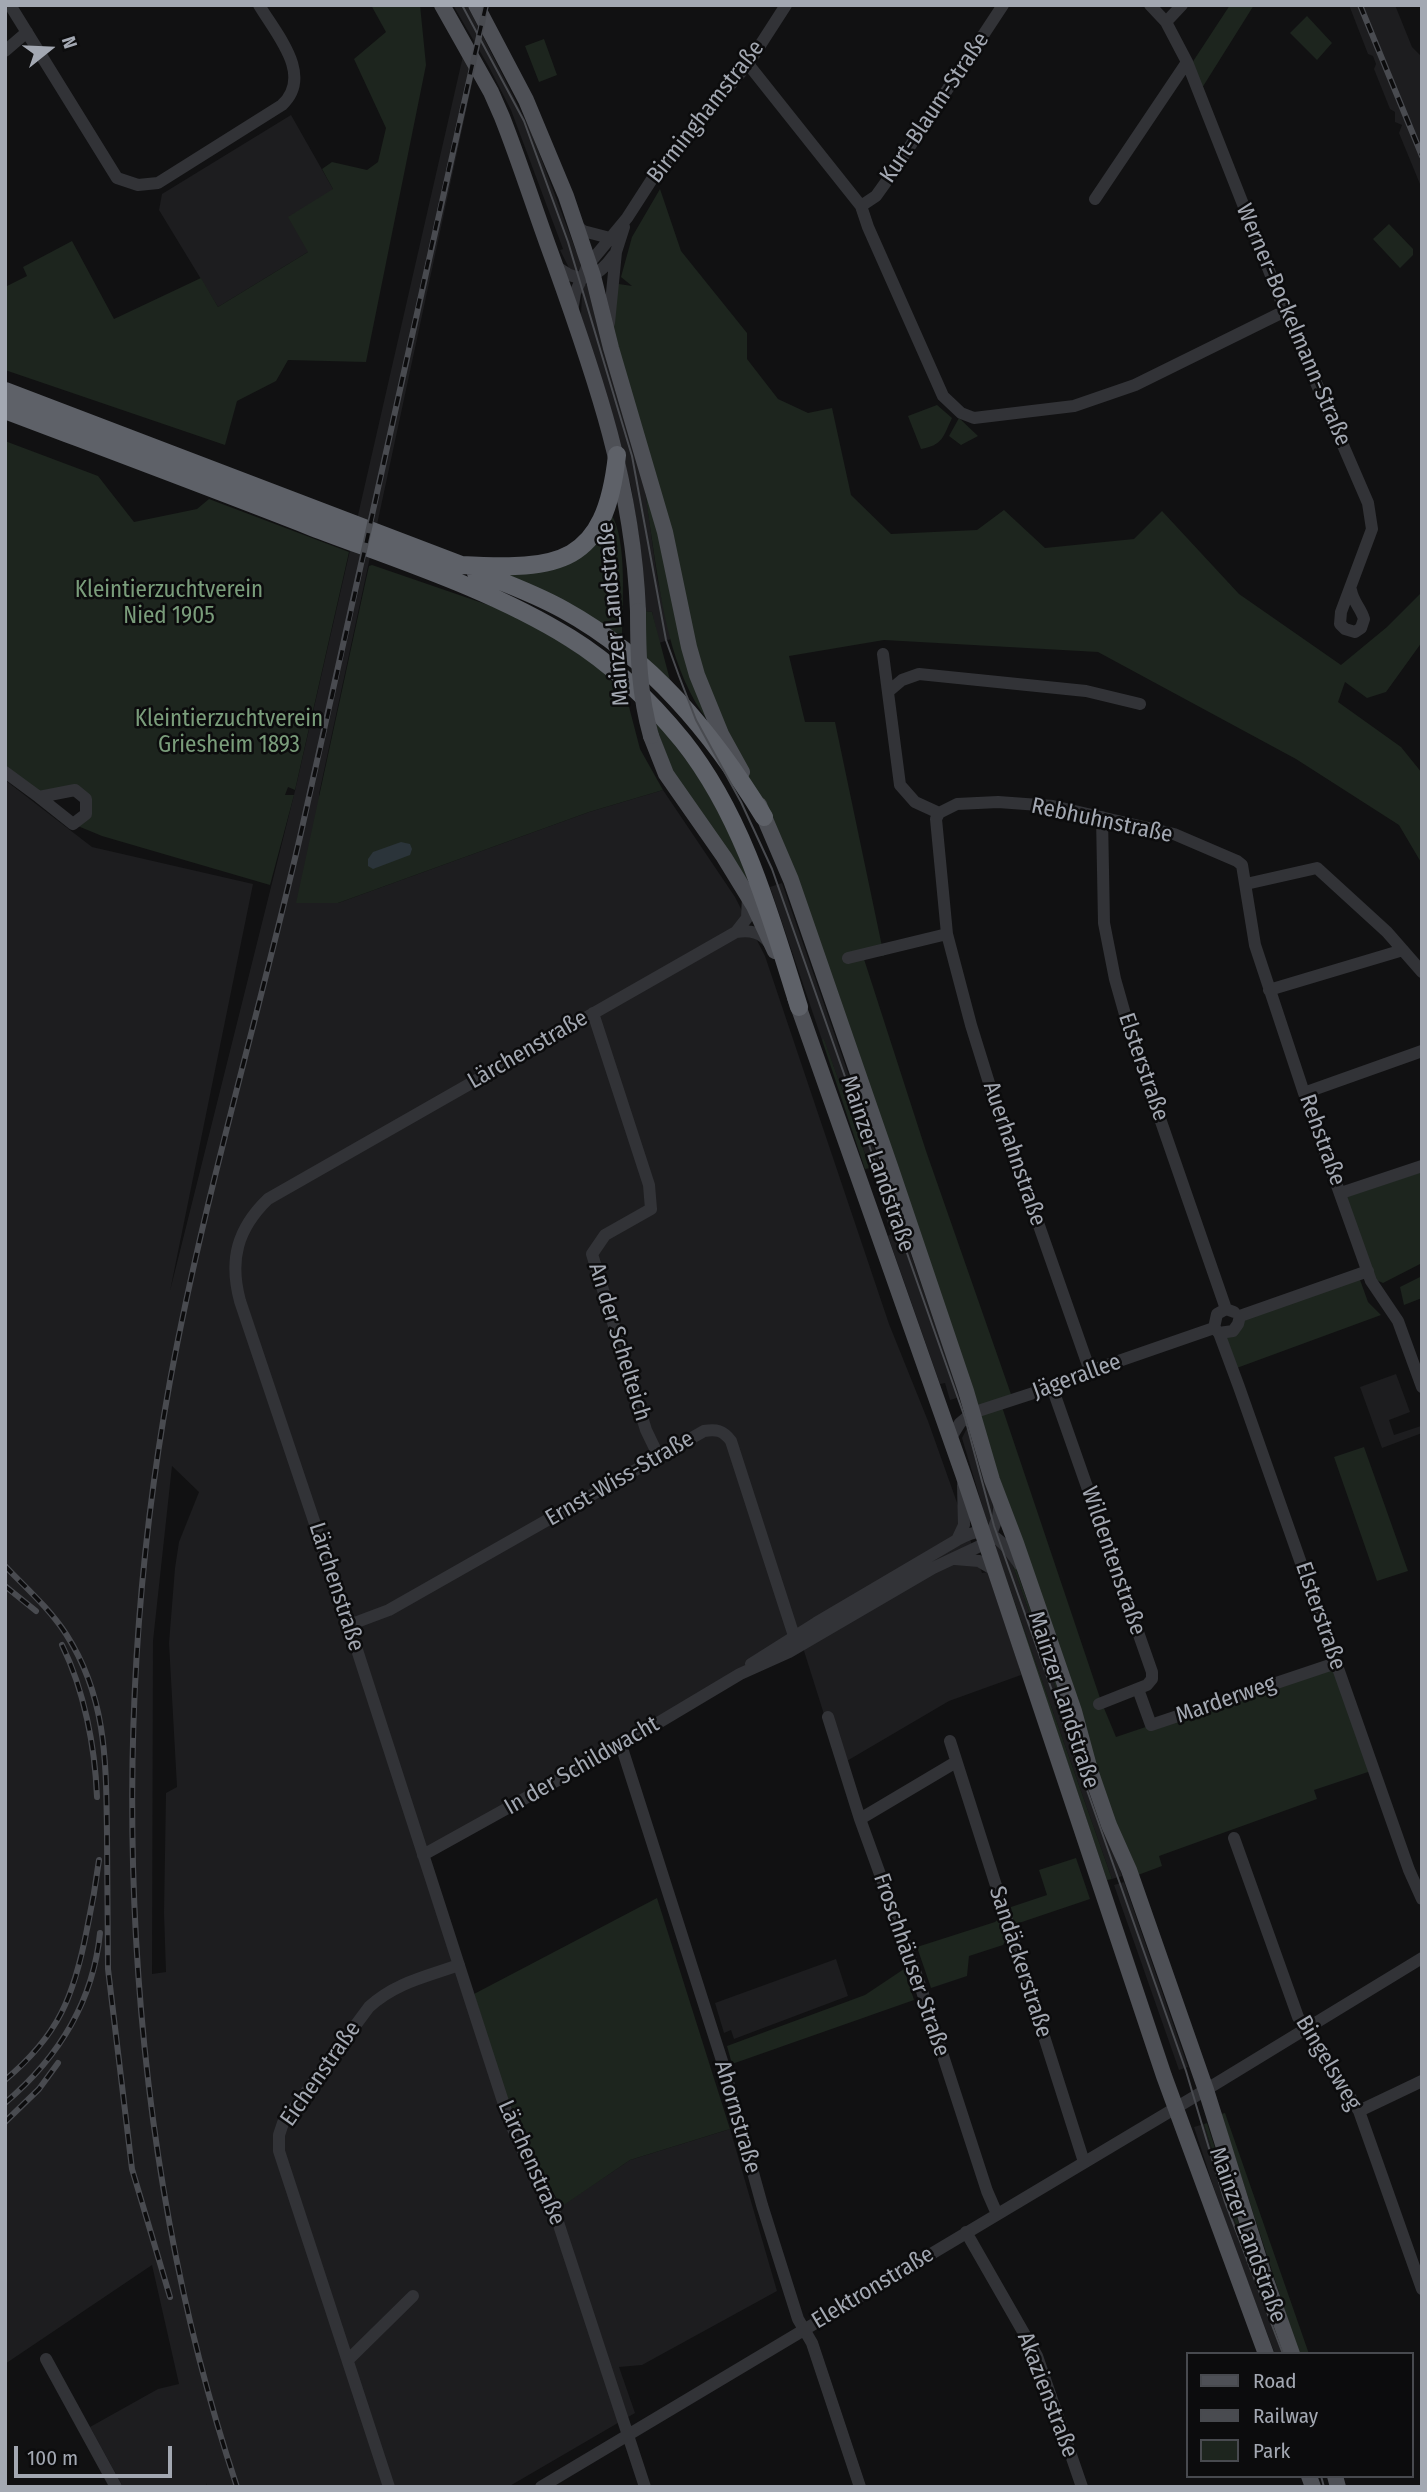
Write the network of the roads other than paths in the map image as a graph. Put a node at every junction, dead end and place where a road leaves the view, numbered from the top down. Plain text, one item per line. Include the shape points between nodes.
1 (10, 5) edge
2 (259, 5) edge
3 (442, 5) edge
4 (476, 5) edge
5 (786, 5) edge
6 (1003, 5) edge
7 (1150, 5) edge
8 (1182, 5) edge
9 (1166, 22) junction
10 (27, 32) junction
11 (5, 51) edge
12 (1187, 62) junction
13 (748, 64) junction
14 (1095, 199) dead end
15 (861, 206) junction
16 (626, 218) junction
17 (575, 223) junction
18 (610, 238) junction
19 (616, 252) junction
20 (554, 263) junction
21 (587, 272) junction
22 (1285, 311) junction
23 (572, 312) junction
24 (611, 348) junction
25 (5, 391) edge
26 (5, 410) edge
27 (617, 455) junction
28 (401, 541) junction
29 (1351, 590) dead end
30 (883, 654) dead end
31 (889, 691) junction
32 (1140, 704) dead end
33 (5, 772) edge
34 (39, 797) dead end
35 (939, 813) junction
36 (765, 817) junction
37 (1102, 817) junction
38 (1246, 884) junction
39 (748, 895) junction
40 (736, 932) junction
41 (947, 934) junction
42 (1403, 950) junction
43 (778, 956) junction
44 (849, 958) dead end
45 (1422, 972) edge
46 (1269, 990) junction
47 (799, 1007) junction
48 (593, 1013) junction
49 (1422, 1051) edge
50 (1304, 1093) junction
51 (1422, 1166) edge
52 (1341, 1193) junction
53 (1368, 1271) junction
54 (1227, 1309) junction
55 (1240, 1316) junction
56 (1216, 1331) junction
57 (1090, 1371) junction
58 (1420, 1379) edge
59 (1052, 1387) junction
60 (972, 1413) junction
61 (950, 1439) junction
62 (659, 1457) junction
63 (963, 1474) junction
64 (1000, 1502) junction
65 (986, 1536) junction
66 (957, 1540) junction
67 (951, 1559) junction
68 (996, 1571) junction
69 (1028, 1578) junction
70 (789, 1621) junction
71 (816, 1623) junction
72 (349, 1625) junction
73 (794, 1636) junction
74 (810, 1640) junction
75 (1336, 1663) junction
76 (740, 1674) junction
77 (1138, 1689) junction
78 (1099, 1704) dead end
79 (828, 1717) dead end
80 (950, 1741) dead end
81 (621, 1745) junction
82 (956, 1762) junction
83 (860, 1819) junction
84 (1234, 1838) dead end
85 (423, 1855) junction
86 (1422, 1899) edge
87 (1422, 1958) edge
88 (459, 1965) junction
89 (1306, 2029) junction
90 (1422, 2081) edge
91 (1206, 2090) junction
92 (1176, 2108) junction
93 (1359, 2111) junction
94 (1084, 2162) junction
95 (997, 2214) junction
96 (966, 2232) junction
97 (1422, 2289) edge
98 (413, 2296) dead end
99 (804, 2330) junction
100 (1265, 2352) edge
101 (1291, 2352) edge
102 (46, 2359) dead end
103 (348, 2360) junction
104 (628, 2435) junction
105 (116, 2487) edge
106 (389, 2487) edge
107 (541, 2487) edge
108 (645, 2487) edge
109 (860, 2487) edge
110 (1082, 2487) edge

1 - 10 street
2 - 10 street via 295,67 291,96 158,183 138,185 117,178
3 - 20 main road, Mainzer Landstraße via 502,117
4 - 17 main road, Mainzer Landstraße via 526,100
5 - 13 street, Birminghamstraße
6 - 15 street, Kurt-Blaum-Straße via 891,175 876,196
7 - 9 street, Werner-Bockelmann-Straße
8 - 9 street
9 - 12 street, Werner-Bockelmann-Straße
10 - 11 street
12 - 14 street
12 - 22 street, Werner-Bockelmann-Straße
13 - 15 street
13 - 16 street, Birminghamstraße via 656,173
15 - 22 street via 943,396 970,418 1085,402 1135,385
16 - 18 street, Birminghamstraße
16 - 19 street, Birminghamstraße
17 - 18 street via 583,231
17 - 21 main road, Mainzer Landstraße
18 - 21 street, Birminghamstraße
19 - 21 street, Birminghamstraße via 603,270
19 - 24 street, Birminghamstraße via 609,314
20 - 21 street via 566,273
20 - 23 main road, Mainzer Landstraße
21 - 23 street, Birminghamstraße via 575,293
21 - 24 main road, Mainzer Landstraße
22 - 29 street, Werner-Bockelmann-Straße via 1370,511 1372,530
23 - 27 main road, Mainzer Landstraße
24 - 36 main road, Mainzer Landstraße via 665,533 697,675 721,734
25 - 28 highway
26 - 47 highway via 429,571 500,601 572,639 604,663 684,743 730,816 765,899
27 - 28 highway via 614,487 600,523 575,552 559,560 519,568 461,565
27 - 39 main road, Mainzer Landstraße, bridge via 634,546 639,676 651,736 666,774
28 - 36 highway via 533,594 596,629 657,678 695,718
30 - 31 street
31 - 32 street via 919,674 1086,691
31 - 35 street via 900,785 915,802
33 - 34 street
35 - 37 street, Rebhuhnstraße via 957,804 998,802 1053,806
35 - 41 street, Auerhahnstraße
36 - 60 main road, Mainzer Landstraße via 807,925
37 - 38 street, Rebhuhnstraße via 1174,834 1237,861 1245,871
37 - 54 street, Elsterstraße via 1104,923 1115,979
38 - 42 street via 1317,868
38 - 46 street, Rehstraße via 1255,945
39 - 40 street via 747,918
39 - 43 main road, Mainzer Landstraße
40 - 43 street via 753,931 770,943
40 - 48 street, Lärchenstraße
41 - 44 street
41 - 57 street, Auerhahnstraße via 989,1083
42 - 45 street
42 - 46 street
43 - 47 main road, Mainzer Landstraße
46 - 50 street, Rehstraße
47 - 61 main road, Mainzer Landstraße
48 - 62 street, An der Schelteich via 652,1202 650,1209 605,1235 592,1254 646,1430
48 - 72 street, Lärchenstraße via 268,1199 240,1238 234,1271 240,1301
49 - 50 street
50 - 52 street, Rehstraße
51 - 52 street
52 - 53 street, Rehstraße
53 - 55 street, Jägerallee
53 - 58 street, Rehstraße via 1398,1321
54 - 55 street
54 - 56 street via 1217,1314
55 - 56 street, Jägerallee via 1233,1331
56 - 57 street, Jägerallee
56 - 75 street, Elsterstraße
57 - 59 street, Jägerallee
59 - 60 street, Jägerallee
59 - 77 street, Wildentenstraße via 1152,1672 1152,1679
60 - 61 street
60 - 64 main road, Mainzer Landstraße
61 - 63 main road, Mainzer Landstraße
62 - 70 street, Ernst-Wiss-Straße via 704,1432 715,1429 727,1435
62 - 72 street, Ernst-Wiss-Straße via 389,1610
63 - 65 main road, Mainzer Landstraße
63 - 66 street via 964,1525
64 - 65 street
64 - 69 main road, Mainzer Landstraße
65 - 66 street, In der Schildwacht
65 - 67 street, In der Schildwacht
65 - 68 main road, Mainzer Landstraße
65 - 69 street via 1006,1546
66 - 71 street, In der Schildwacht
67 - 68 street via 979,1561
67 - 74 street, In der Schildwacht
68 - 92 main road, Mainzer Landstraße
69 - 91 main road, Mainzer Landstraße via 1109,1825
70 - 71 street
70 - 73 street, Ernst-Wiss-Straße
71 - 73 street, In der Schildwacht
72 - 85 street, Lärchenstraße
73 - 74 street
73 - 76 street, In der Schildwacht
74 - 76 street, In der Schildwacht
75 - 77 street, Marderweg via 1152,1725
75 - 86 street, Elsterstraße
76 - 81 street, In der Schildwacht
77 - 78 street
79 - 83 street, Froschhäuser Straße
80 - 82 street, Sandäckerstraße
81 - 85 street, In der Schildwacht
81 - 99 street, Ahornstraße
82 - 83 street
82 - 94 street, Sandäckerstraße
83 - 95 street, Froschhäuser Straße
84 - 89 street, Bingelsweg via 1292,2002
85 - 88 street, Lärchenstraße
87 - 89 street, Elektronstraße
88 - 103 street, Eichenstraße via 397,1986 369,2007 283,2123 279,2135 279,2151
88 - 104 street, Lärchenstraße via 508,2118 559,2223
89 - 91 street, Elektronstraße
89 - 93 street, Bingelsweg
90 - 93 street
91 - 92 street, Elektronstraße
91 - 101 main road, Mainzer Landstraße
92 - 94 street, Elektronstraße
92 - 100 main road, Mainzer Landstraße
93 - 97 street, Bingelsweg
94 - 95 street, Elektronstraße
95 - 96 street, Elektronstraße
96 - 99 street, Elektronstraße
96 - 110 street, Akazienstraße via 1037,2356
98 - 103 street
99 - 104 street, Elektronstraße
99 - 109 street, Ahornstraße
102 - 105 street
103 - 106 street, Eichenstraße
104 - 107 street, Elektronstraße
104 - 108 street, Lärchenstraße

